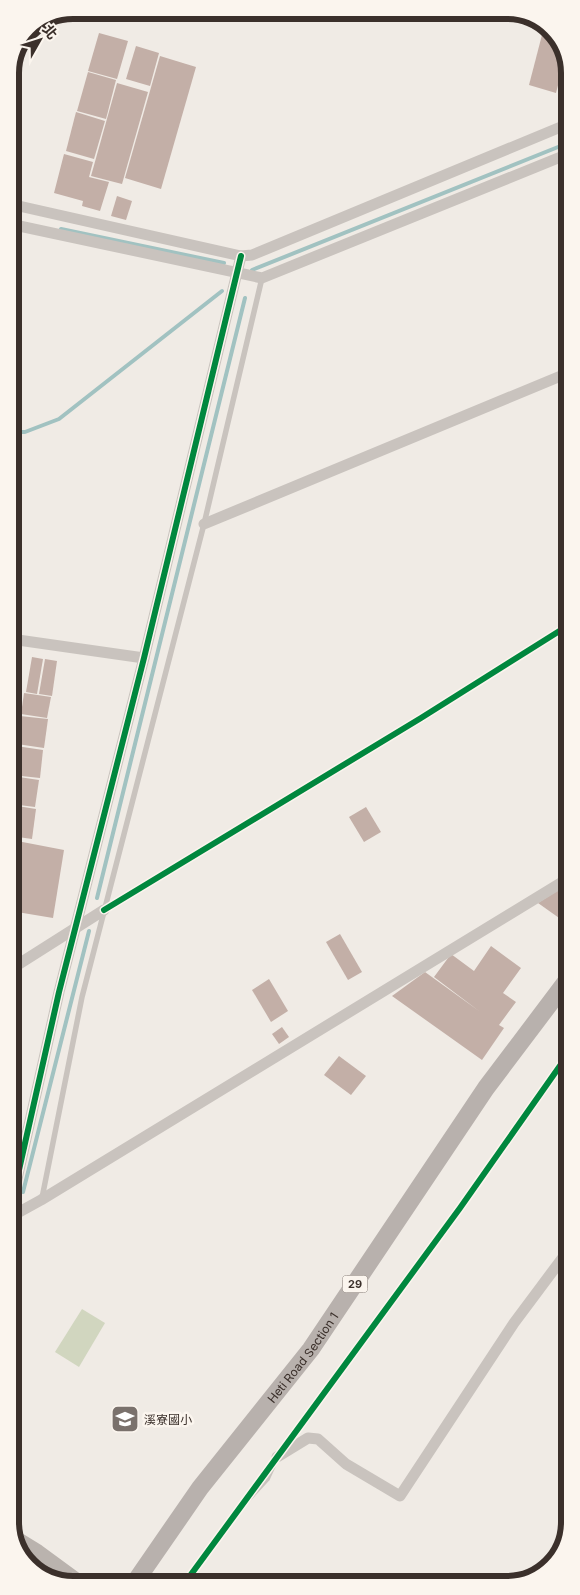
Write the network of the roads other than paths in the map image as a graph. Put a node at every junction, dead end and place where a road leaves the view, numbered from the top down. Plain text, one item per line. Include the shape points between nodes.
1 (561, 127) edge
2 (561, 157) edge
3 (19, 206) edge
4 (19, 226) edge
5 (241, 256) junction
6 (238, 274) junction
7 (262, 278) junction
8 (561, 376) edge
9 (204, 524) junction
10 (19, 640) edge
11 (144, 658) junction
12 (561, 883) edge
13 (104, 910) junction
14 (77, 926) junction
15 (19, 964) edge
16 (561, 989) edge
17 (19, 1170) edge
18 (42, 1200) junction
19 (19, 1212) edge
20 (561, 1260) edge
21 (277, 1457) joint
22 (23, 1543) edge
23 (71, 1576) edge
24 (139, 1576) edge
25 (190, 1576) edge

1 - 5 street via 252,255
2 - 7 street
3 - 5 street
4 - 6 street
5 - 6 street
6 - 7 street
6 - 11 street
7 - 9 lane
8 - 9 street
9 - 13 lane
10 - 11 street
11 - 14 street
12 - 18 street
13 - 14 street
13 - 18 lane via 82,997
14 - 15 street
14 - 17 street
16 - 24 main road, Heti Road Section 1 / 29 via 486,1088 311,1349 200,1488
18 - 19 street
20 - 21 street via 514,1323 400,1496 346,1464 318,1439 308,1438
21 - 25 lane via 266,1479
22 - 23 street

